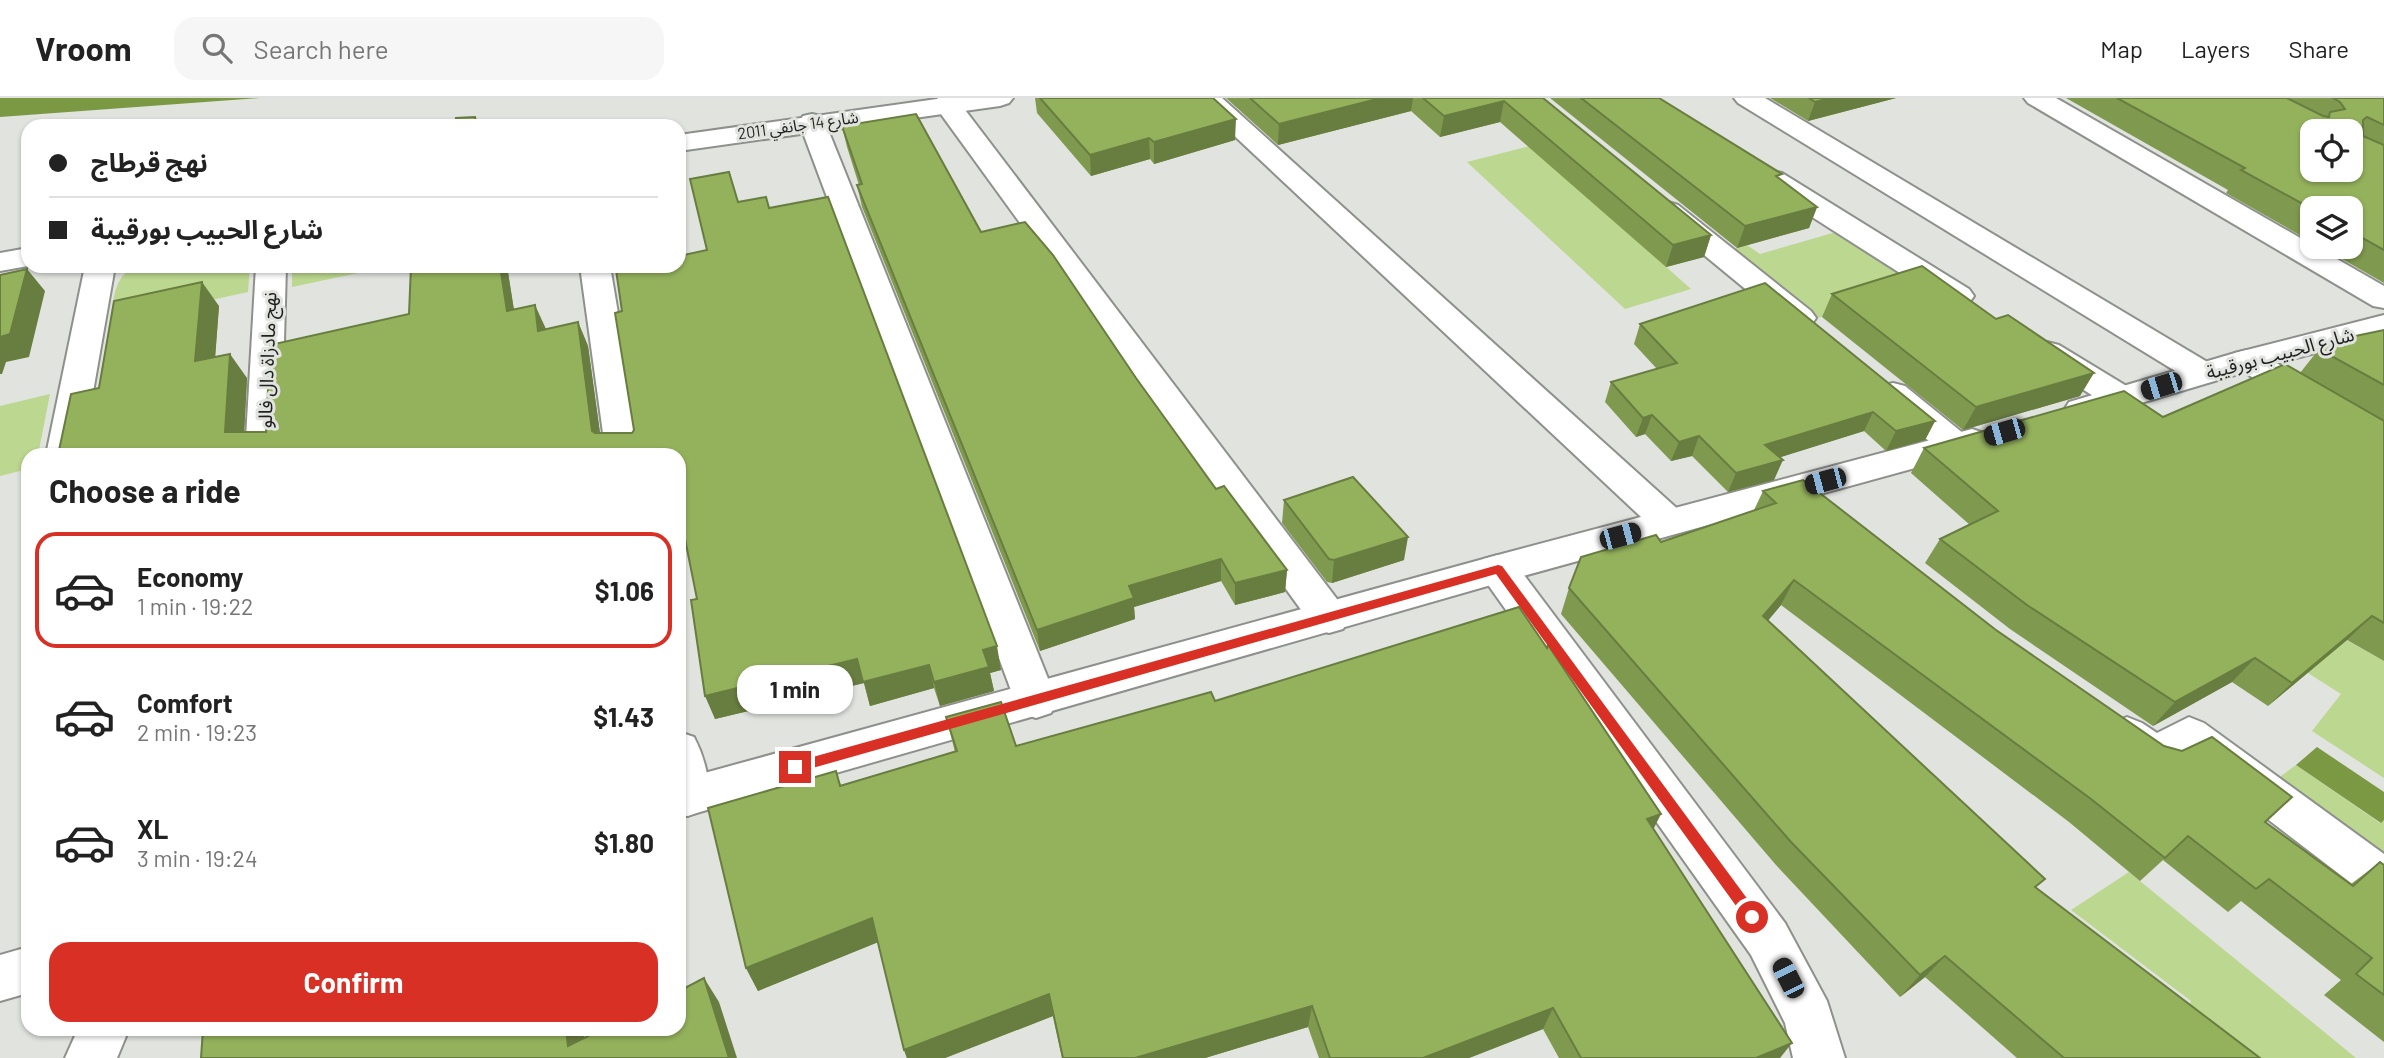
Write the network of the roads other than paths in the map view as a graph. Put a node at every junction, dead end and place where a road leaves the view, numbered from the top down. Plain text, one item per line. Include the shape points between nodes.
1 (1000, 98) edge
2 (1207, 98) edge
3 (1747, 98) edge
4 (2037, 98) edge
5 (947, 104) junction
6 (811, 122) junction
7 (686, 142) edge
8 (1748, 164) edge
9 (1647, 194) edge
10 (21, 258) edge
11 (0, 262) edge
12 (99, 273) edge
13 (271, 273) edge
14 (597, 273) edge
15 (2384, 299) edge
16 (1981, 310) edge
17 (2384, 325) edge
18 (1818, 333) edge
19 (2028, 340) edge
20 (2247, 360) junction
21 (2202, 373) junction
22 (1871, 376) edge
23 (2121, 398) junction
24 (2045, 420) edge
25 (2007, 431) edge
26 (2384, 440) edge
27 (1957, 446) junction
28 (65, 448) edge
29 (263, 448) edge
30 (623, 448) edge
31 (1798, 488) junction
32 (1831, 513) edge
33 (1669, 522) junction
34 (1498, 569) junction
35 (1329, 618) junction
36 (1036, 701) junction
37 (2092, 710) edge
38 (686, 797) edge
39 (2384, 881) edge
40 (21, 972) edge
41 (0, 978) edge
42 (82, 1036) edge
43 (101, 1036) edge
44 (83, 1058) edge
45 (92, 1058) edge
46 (1819, 1058) edge

1 - 5 street, شارع 14 جانفي 2011
2 - 33 street
3 - 21 street
4 - 15 street
5 - 6 street, شارع 14 جانفي 2011
5 - 35 street
6 - 7 street, شارع 14 جانفي 2011
6 - 36 street
8 - 16 street
9 - 18 street
10 - 11 street
12 - 28 street
13 - 29 street, نهج مادزاة دال فالو
14 - 30 street
17 - 20 street, شارع الحبيب بورقيبة
19 - 23 street
20 - 21 street, شارع الحبيب بورقيبة
20 - 26 street
21 - 23 street, شارع الحبيب بورقيبة
22 - 27 street
23 - 24 street, شارع الحبيب بورقيبة
25 - 27 street
27 - 31 street
31 - 32 street
31 - 33 street
33 - 34 street
34 - 35 street
34 - 46 street via 1768,939 1809,1018
35 - 36 street
36 - 38 street
37 - 39 street via 2157,755 2189,735
40 - 41 street
42 - 44 street
43 - 45 street

